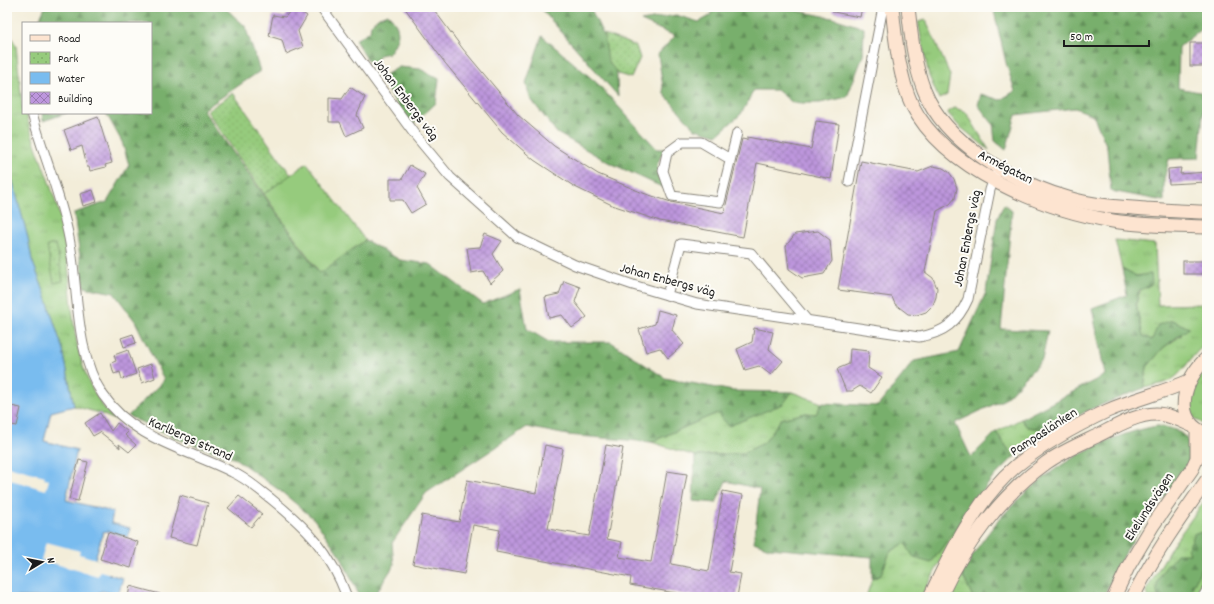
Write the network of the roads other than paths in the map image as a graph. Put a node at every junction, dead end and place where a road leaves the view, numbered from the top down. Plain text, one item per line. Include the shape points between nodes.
1 (321, 7) edge
2 (908, 7) edge
3 (887, 10) edge
4 (32, 114) edge
5 (737, 133) dead end
6 (730, 159) junction
7 (996, 173) junction
8 (849, 182) dead end
9 (1015, 184) junction
10 (1207, 212) edge
11 (1207, 227) edge
12 (667, 295) junction
13 (807, 320) junction
14 (1207, 358) edge
15 (1189, 381) junction
16 (1198, 430) edge
17 (1207, 480) edge
18 (1207, 590) edge
19 (347, 597) edge
20 (930, 597) edge
21 (940, 597) edge
22 (1114, 597) edge
23 (1133, 597) edge
24 (1204, 597) edge

1 - 12 street, Johan Enbergs väg via 415,135 450,177 517,237 575,265
2 - 7 street, Armégatan via 916,60 925,91 937,114 954,135
3 - 7 street, Armégatan via 912,105 943,144 965,163
3 - 8 street
4 - 19 street, Karlbergs strand via 69,238 85,352 102,395 133,427 238,475 296,519 318,542
5 - 6 street
6 - 6 street via 720,202 672,196 663,171 667,153 682,142 701,142
7 - 9 street, Armégatan
7 - 13 street, Johan Enbergs väg via 990,190 968,299 959,315 941,331 919,337
9 - 10 street, Armégatan via 1112,206
9 - 11 street, Armégatan via 1068,211 1114,221
12 - 13 street, Johan Enbergs väg via 698,304
12 - 13 street via 681,244 754,250
14 - 15 street, Ekelundsvägen
15 - 16 street, Ekelundsvägen via 1184,404
15 - 20 street, Pampaslänken via 1164,392 1125,403 1100,415 1046,444 1015,467 986,499 965,530
16 - 21 street, Pampaslänken via 1168,416 1144,416 1117,426 1048,462 1024,480 1002,503 957,563
16 - 22 street, Ekelundsvägen via 1197,458 1192,469 1153,525
17 - 23 street via 1175,525
18 - 24 street

